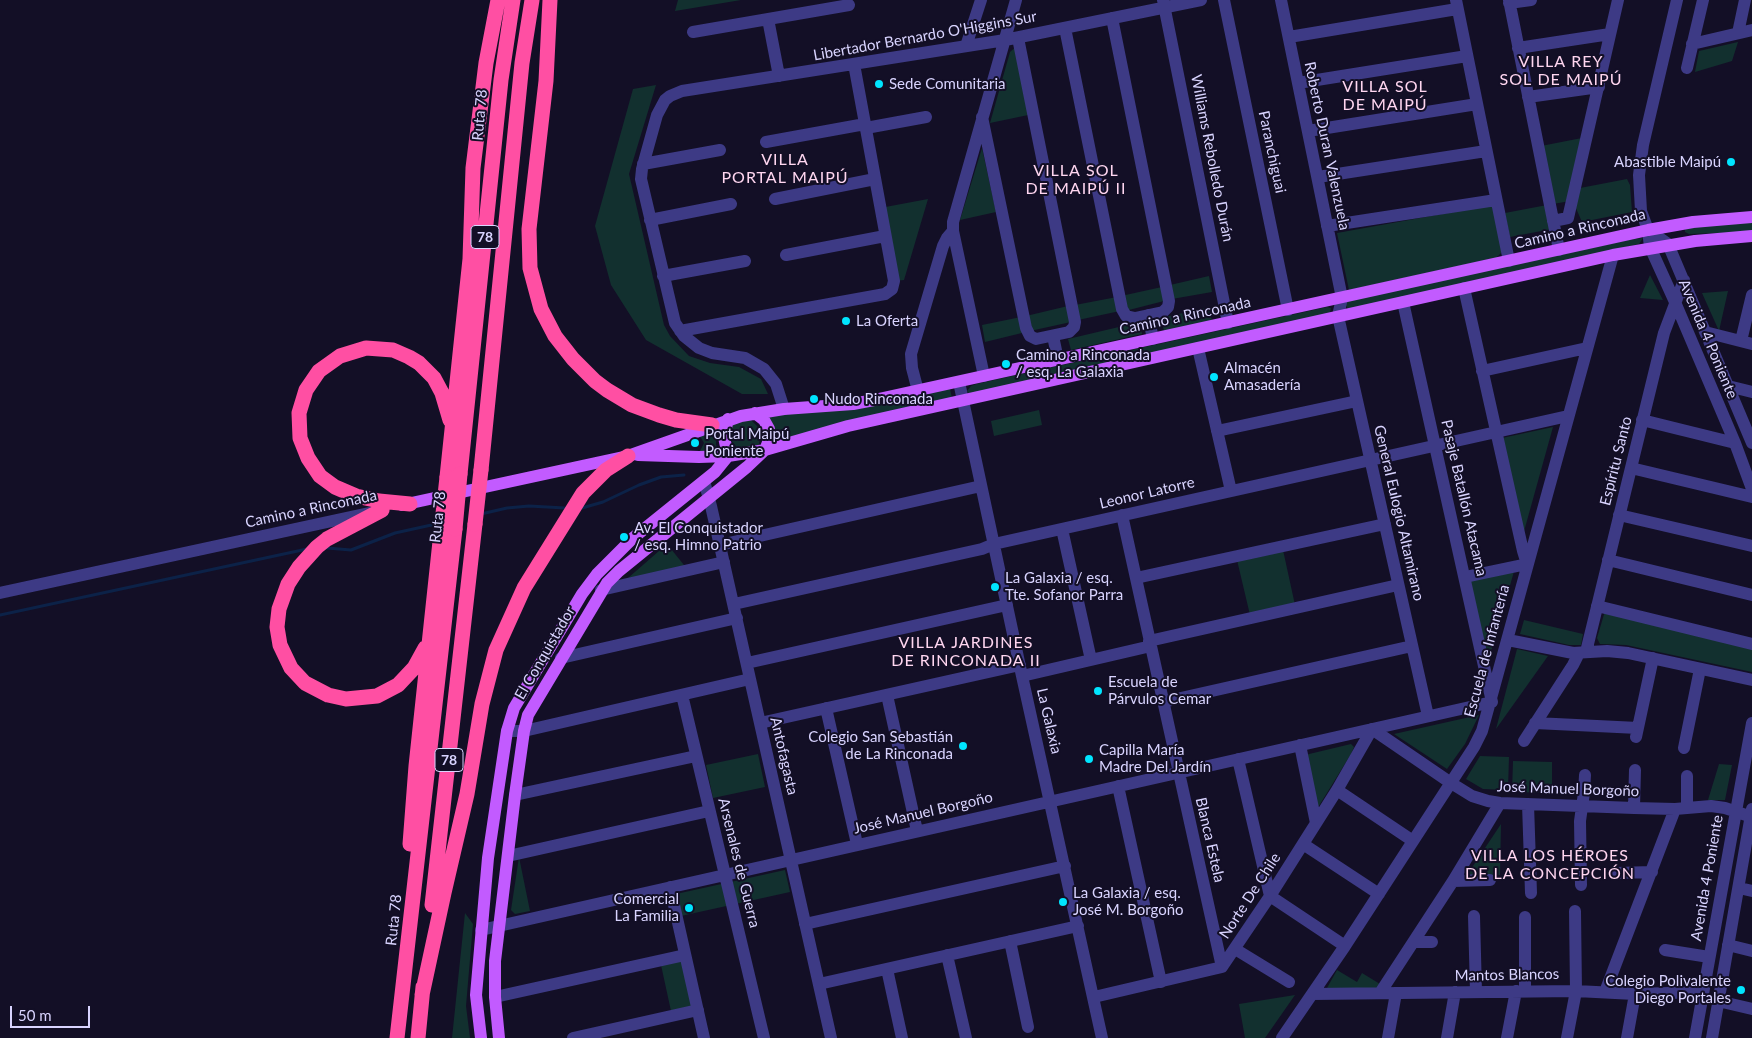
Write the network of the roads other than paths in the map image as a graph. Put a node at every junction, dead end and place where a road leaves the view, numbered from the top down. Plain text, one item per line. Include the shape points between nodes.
1 (498, 0) edge
2 (513, 0) edge
3 (532, 0) edge
4 (550, 0) edge
5 (981, 0) edge
6 (1016, 0) edge
7 (1201, 0) edge
8 (1224, 0) edge
9 (1281, 0) edge
10 (1531, 0) edge
11 (1618, 0) edge
12 (1676, 0) edge
13 (1702, 0) edge
14 (1746, 0) edge
15 (1509, 2) edge
16 (1164, 3) edge
17 (1456, 4) edge
18 (849, 5) dead end
19 (1112, 18) junction
20 (768, 19) junction
21 (1065, 28) junction
22 (1752, 30) edge
23 (693, 32) dead end
24 (1738, 33) junction
25 (1610, 34) junction
26 (1289, 37) junction
27 (1018, 38) junction
28 (1005, 40) junction
29 (1692, 44) junction
30 (966, 46) junction
31 (1518, 48) junction
32 (1467, 56) junction
33 (854, 64) junction
34 (1687, 68) dead end
35 (779, 76) junction
36 (1298, 83) junction
37 (1599, 87) junction
38 (1528, 98) junction
39 (1477, 104) junction
40 (926, 117) dead end
41 (982, 118) junction
42 (862, 126) junction
43 (1308, 131) junction
44 (766, 142) dead end
45 (720, 150) dead end
46 (1486, 151) junction
47 (643, 164) junction
48 (1318, 178) junction
49 (875, 179) junction
50 (775, 199) dead end
51 (1496, 200) junction
52 (731, 204) dead end
53 (1752, 216) edge
54 (650, 220) junction
55 (1553, 221) junction
56 (1327, 226) junction
57 (1648, 230) junction
58 (953, 232) junction
59 (885, 236) junction
60 (1752, 236) edge
61 (1668, 244) junction
62 (1650, 247) junction
63 (1559, 250) junction
64 (786, 254) dead end
65 (1613, 255) junction
66 (745, 261) dead end
67 (1509, 262) junction
68 (663, 276) junction
69 (1684, 280) junction
70 (1464, 288) junction
71 (1752, 295) edge
72 (1342, 298) junction
73 (1402, 302) junction
74 (1675, 302) junction
75 (1288, 310) junction
76 (1148, 315) junction
77 (1338, 316) junction
78 (1228, 323) junction
79 (680, 331) junction
80 (1705, 332) junction
81 (1053, 336) junction
82 (1153, 339) junction
83 (1747, 342) edge
84 (1198, 348) junction
85 (1587, 348) junction
86 (1058, 360) junction
87 (1482, 371) junction
88 (984, 376) junction
89 (960, 382) junction
90 (1728, 386) junction
91 (918, 391) junction
92 (1752, 392) edge
93 (962, 400) junction
94 (1357, 401) junction
95 (784, 409) junction
96 (755, 413) junction
97 (1568, 416) junction
98 (728, 419) junction
99 (1642, 420) junction
100 (712, 425) junction
101 (1217, 431) junction
102 (452, 432) junction
103 (1496, 432) junction
104 (1734, 443) junction
105 (1752, 443) edge
106 (1435, 446) junction
107 (764, 450) junction
108 (628, 456) junction
109 (728, 456) junction
110 (699, 457) junction
111 (1370, 460) junction
112 (1631, 468) junction
113 (454, 476) junction
114 (704, 482) junction
115 (981, 486) junction
116 (1752, 489) edge
117 (1231, 491) junction
118 (1752, 496) edge
119 (710, 498) junction
120 (410, 504) junction
121 (382, 510) junction
122 (1122, 515) junction
123 (1620, 515) junction
124 (1385, 524) junction
125 (1062, 529) junction
126 (448, 530) junction
127 (994, 544) junction
128 (720, 545) junction
129 (1752, 546) edge
130 (1608, 560) junction
131 (724, 562) junction
132 (1527, 564) junction
133 (1465, 577) junction
134 (1136, 578) junction
135 (1398, 585) junction
136 (601, 590) junction
137 (0, 592) edge
138 (1752, 595) edge
139 (734, 604) junction
140 (1007, 605) junction
141 (1597, 606) junction
142 (737, 618) junction
143 (430, 634) junction
144 (1508, 640) junction
145 (1150, 644) junction
146 (1752, 644) edge
147 (1412, 646) junction
148 (1582, 652) junction
149 (562, 658) junction
150 (1653, 658) junction
151 (1091, 660) junction
152 (747, 663) junction
153 (1700, 668) junction
154 (1021, 670) junction
155 (750, 679) junction
156 (1752, 680) edge
157 (682, 695) junction
158 (886, 695) junction
159 (1163, 702) junction
160 (1492, 702) junction
161 (826, 708) junction
162 (1428, 716) junction
163 (760, 723) junction
164 (1535, 723) junction
165 (1752, 723) edge
166 (1372, 729) junction
167 (507, 731) junction
168 (524, 731) junction
169 (1524, 741) dead end
170 (1300, 745) junction
171 (1684, 748) dead end
172 (696, 756) junction
173 (1238, 759) junction
174 (1635, 770) dead end
175 (1178, 772) junction
176 (1585, 775) dead end
177 (1687, 776) dead end
178 (1451, 783) junction
179 (1118, 786) junction
180 (1338, 790) junction
181 (515, 795) junction
182 (1050, 801) junction
183 (1500, 803) junction
184 (1528, 804) junction
185 (1582, 807) junction
186 (1634, 808) junction
187 (1681, 808) junction
188 (709, 811) junction
189 (1736, 812) junction
190 (1752, 814) edge
191 (1316, 823) junction
192 (917, 831) junction
193 (1413, 840) junction
194 (857, 844) junction
195 (1303, 844) junction
196 (508, 856) junction
197 (791, 859) junction
198 (1065, 866) junction
199 (1652, 872) junction
200 (1616, 873) dead end
201 (724, 874) junction
202 (1490, 880) dead end
203 (1453, 881) junction
204 (1581, 885) dead end
205 (670, 887) junction
206 (1738, 888) junction
207 (1752, 891) edge
208 (1531, 893) dead end
209 (1378, 894) junction
210 (1270, 896) junction
211 (1575, 911) dead end
212 (1474, 916) dead end
213 (1525, 918) dead end
214 (805, 924) junction
215 (499, 926) junction
216 (1078, 926) junction
217 (481, 930) junction
218 (1010, 941) junction
219 (1414, 942) junction
220 (1432, 942) dead end
221 (1728, 945) junction
222 (1345, 946) junction
223 (1235, 949) junction
224 (408, 950) junction
225 (1665, 950) dead end
226 (1752, 951) edge
227 (685, 955) junction
228 (947, 955) junction
229 (1709, 957) junction
230 (1222, 967) junction
231 (887, 969) junction
232 (1161, 982) junction
233 (1289, 982) dead end
234 (819, 984) junction
235 (1521, 991) junction
236 (1576, 991) junction
237 (1455, 992) junction
238 (1476, 992) junction
239 (1605, 992) junction
240 (1703, 992) junction
241 (1380, 993) junction
242 (1396, 993) junction
243 (1312, 994) junction
244 (1635, 994) junction
245 (422, 996) junction
246 (495, 997) junction
247 (1094, 997) junction
248 (1718, 1001) junction
249 (1752, 1009) edge
250 (698, 1010) junction
251 (1028, 1027) dead end
252 (397, 1038) edge
253 (418, 1038) edge
254 (481, 1038) edge
255 (499, 1038) edge
256 (574, 1038) edge
257 (704, 1038) edge
258 (764, 1038) edge
259 (831, 1038) edge
260 (902, 1038) edge
261 (966, 1038) edge
262 (1102, 1038) edge
263 (1282, 1038) edge
264 (1388, 1038) edge
265 (1447, 1038) edge
266 (1507, 1038) edge
267 (1567, 1038) edge
268 (1627, 1038) edge
269 (1695, 1038) edge
270 (1712, 1038) edge

1 - 102 highway via 486,63 473,168 470,258
2 - 113 highway, Ruta 78 / 78
3 - 245 highway, 78, bridge via 521,72 481,470
4 - 100 highway via 546,82 529,229 530,268 541,309 555,336 573,359 607,390 632,405 659,415
5 - 30 street
6 - 28 street
7 - 16 street, Libertador Bernardo O'Higgins Sur
8 - 75 street, Paranchiguai
9 - 26 street, Roberto Duran Valenzuela
10 - 15 street
11 - 25 street
12 - 57 street, Avenida 4 Poniente via 1640,160 1640,205
13 - 29 street
14 - 24 street
15 - 31 street
16 - 19 street, Libertador Bernardo O'Higgins Sur
16 - 78 street, Williams Rebolledo Durán
17 - 26 street
17 - 32 street
18 - 20 street
19 - 21 street, Libertador Bernardo O'Higgins Sur
19 - 76 street via 1168,293 1168,307 1163,312
20 - 23 street
20 - 35 street
21 - 27 street, Libertador Bernardo O'Higgins Sur
21 - 76 street via 1122,309 1132,318
22 - 24 street
24 - 29 street
25 - 31 street
25 - 37 street
26 - 36 street, Roberto Duran Valenzuela
27 - 28 street, Libertador Bernardo O'Higgins Sur
27 - 81 street via 1074,324 1068,332
28 - 30 street, Libertador Bernardo O'Higgins Sur
28 - 41 street
29 - 34 street
30 - 33 street, Libertador Bernardo O'Higgins Sur
31 - 38 street
32 - 36 street
32 - 39 street
33 - 35 street, Libertador Bernardo O'Higgins Sur
33 - 42 street
35 - 47 street, Libertador Bernardo O'Higgins Sur via 676,93 665,100 658,110
36 - 43 street, Roberto Duran Valenzuela
37 - 38 street
37 - 55 street via 1568,218
38 - 55 street
39 - 43 street
39 - 46 street
40 - 42 street
41 - 58 street via 954,217
41 - 81 street via 1026,328 1036,339
42 - 44 street
42 - 49 street
43 - 48 street, Roberto Duran Valenzuela
45 - 47 street
46 - 48 street
46 - 51 street
47 - 54 street via 641,179
48 - 56 street, Roberto Duran Valenzuela
49 - 50 street
49 - 59 street
51 - 56 street
51 - 67 street
52 - 54 street
53 - 57 main road, Camino a Rinconada
54 - 68 street
55 - 63 street
56 - 72 street, Roberto Duran Valenzuela
57 - 61 street
57 - 62 street, Avenida 4 Poniente
57 - 63 main road, Camino a Rinconada
58 - 88 street
58 - 91 street via 943,246 911,354
59 - 64 street
59 - 79 street via 894,281 892,290 885,294
60 - 61 main road, Camino a Rinconada
61 - 62 main road, Camino a Rinconada
61 - 69 street, Avenida 4 Poniente
62 - 65 main road, Camino a Rinconada
62 - 74 street, Avenida 4 Poniente
63 - 67 main road, Camino a Rinconada
65 - 70 main road, Camino a Rinconada
65 - 85 street, Escuela de Infantería
66 - 68 street
67 - 72 main road, Camino a Rinconada
68 - 79 street via 672,314
69 - 74 street, Espíritu Santo
69 - 80 street, Avenida 4 Poniente
70 - 73 main road, Camino a Rinconada
70 - 87 street
71 - 83 street
72 - 75 main road, Camino a Rinconada
72 - 77 street
73 - 77 main road, Camino a Rinconada
73 - 106 street, Pasaje Batallón Atacama
74 - 99 street, Espíritu Santo
74 - 104 street, Avenida 4 Poniente
75 - 78 main road, Camino a Rinconada
76 - 82 street
77 - 84 main road, Camino a Rinconada
77 - 94 street, General Eulogio Altamirano
78 - 82 main road, Camino a Rinconada
79 - 95 street via 688,341 705,351 739,356 759,365 776,384
80 - 83 street
80 - 90 street, Avenida 4 Poniente
81 - 86 street
82 - 86 main road, Camino a Rinconada
84 - 93 main road, Camino a Rinconada
84 - 101 street
85 - 87 street
85 - 97 street, Escuela de Infantería
86 - 88 main road, Camino a Rinconada
87 - 103 street
88 - 89 main road, Camino a Rinconada
89 - 91 main road, Camino a Rinconada
89 - 93 street, La Galaxia
90 - 92 street
90 - 105 street, Avenida 4 Poniente
91 - 95 main road, Camino a Rinconada via 852,404
93 - 107 main road, Camino a Rinconada via 839,428
93 - 115 street, La Galaxia
94 - 101 street
94 - 111 street, General Eulogio Altamirano
95 - 96 main road, Camino a Rinconada
96 - 98 main road, Camino a Rinconada
96 - 107 main road via 769,429 769,440
97 - 103 street, Leonor Latorre
97 - 132 street, Escuela de Infantería
98 - 100 main road, Camino a Rinconada
98 - 109 main road via 724,437
99 - 104 street
99 - 112 street, Espíritu Santo
100 - 108 main road, Camino a Rinconada
101 - 117 street
102 - 113 highway
102 - 120 highway via 445,401 434,378 409,356 392,350 366,348 340,356 320,371 306,390 299,413 300,438 320,476 335,488 356,496
103 - 106 street, Leonor Latorre
103 - 132 street
104 - 116 street, Avenida 4 Poniente
106 - 111 street, Leonor Latorre
106 - 133 street, Pasaje Batallón Atacama
107 - 109 main road, Camino a Rinconada
107 - 119 main road, El Conquistador
108 - 110 main road, Camino a Rinconada
108 - 120 main road, Camino a Rinconada
108 - 245 highway via 606,470 583,494 524,588 496,650
109 - 110 main road, Camino a Rinconada
109 - 114 main road, El Conquistador
110 - 114 main road via 704,469
111 - 117 street, Leonor Latorre
111 - 124 street, General Eulogio Altamirano
112 - 118 street
112 - 123 street, Espíritu Santo
113 - 126 highway, bridge
114 - 119 street, Antofagasta
114 - 167 main road, El Conquistador via 633,538 597,574 519,697
115 - 127 street, La Galaxia
115 - 128 street
117 - 122 street, Leonor Latorre
119 - 128 street, Antofagasta
119 - 136 main road, El Conquistador via 619,570
120 - 121 main road, Camino a Rinconada
121 - 137 street, Camino a Rinconada
121 - 143 highway via 327,539 299,566 278,609 277,627 283,653 298,676 314,689 336,697 367,698 391,689 408,677
122 - 125 street, Leonor Latorre
122 - 134 street, Blanca Estela
123 - 129 street
123 - 130 street, Espíritu Santo
124 - 134 street
124 - 135 street, General Eulogio Altamirano
125 - 127 street, Leonor Latorre
125 - 151 street
126 - 143 highway
126 - 224 highway, Ruta 78 / 78
127 - 139 street, Leonor Latorre
127 - 140 street, La Galaxia
128 - 131 street, Antofagasta
130 - 138 street
130 - 141 street, Espíritu Santo
131 - 136 street
131 - 139 street, Antofagasta
132 - 133 street
132 - 144 street, Escuela de Infantería
133 - 160 street, Pasaje Batallón Atacama
134 - 145 street, Blanca Estela
135 - 145 street
135 - 147 street, General Eulogio Altamirano
136 - 149 main road, El Conquistador
139 - 142 street, Antofagasta
140 - 152 street
140 - 154 street, La Galaxia
141 - 146 street
141 - 148 street, Espíritu Santo
142 - 149 street
142 - 152 street, Antofagasta
143 - 224 highway via 410,848
144 - 148 street
144 - 160 street, Escuela de Infantería
145 - 151 street
145 - 159 street, Blanca Estela
147 - 159 street
147 - 162 street, General Eulogio Altamirano
148 - 150 street via 1618,651
148 - 164 street, Espíritu Santo
149 - 168 main road, El Conquistador via 531,707
150 - 153 street
150 - 164 street via 1637,732
151 - 154 street
152 - 155 street, Antofagasta
153 - 156 street
153 - 171 street
154 - 158 street
154 - 182 street, La Galaxia
155 - 157 street
155 - 163 street, Antofagasta
157 - 168 street
157 - 172 street, Arsenales de Guerra
158 - 161 street
158 - 192 street
159 - 175 street, Blanca Estela
160 - 162 street, José Manuel Borgoño
160 - 178 street, Escuela de Infantería via 1478,740
161 - 163 street
161 - 194 street
162 - 166 street, José Manuel Borgoño
163 - 197 street, Antofagasta
164 - 169 street, Espíritu Santo
165 - 189 street, Avenida 4 Poniente
166 - 170 street, José Manuel Borgoño
166 - 178 street, José Manuel Borgoño
166 - 180 street, Norte De Chile
167 - 168 street
167 - 217 main road, El Conquistador
168 - 181 main road, El Conquistador
170 - 173 street, José Manuel Borgoño
170 - 191 street
172 - 181 street
172 - 188 street, Arsenales de Guerra
173 - 175 street, José Manuel Borgoño
173 - 210 street
174 - 186 street
175 - 179 street, José Manuel Borgoño
175 - 230 street, Blanca Estela
176 - 185 street
177 - 187 street
178 - 183 street, José Manuel Borgoño via 1472,796
178 - 193 street, Escuela de Infantería
179 - 182 street, José Manuel Borgoño
179 - 232 street
180 - 191 street, Norte De Chile
180 - 193 street
181 - 196 main road, El Conquistador
182 - 192 street, José Manuel Borgoño
182 - 198 street, La Galaxia
183 - 184 street, José Manuel Borgoño
183 - 203 street
184 - 185 street, José Manuel Borgoño
184 - 208 street
185 - 186 street, José Manuel Borgoño
185 - 204 street
186 - 187 street, José Manuel Borgoño
187 - 189 street, José Manuel Borgoño via 1711,806
187 - 199 street
188 - 196 street
188 - 201 street, Arsenales de Guerra
189 - 190 street, José Manuel Borgoño
189 - 229 street, Avenida 4 Poniente
190 - 206 street
191 - 195 street, Norte De Chile
192 - 194 street, José Manuel Borgoño
193 - 209 street, Escuela de Infantería
194 - 197 street, José Manuel Borgoño
195 - 209 street
195 - 210 street, Norte De Chile
196 - 215 main road, El Conquistador
197 - 201 street, José Manuel Borgoño
197 - 214 street, Antofagasta
198 - 214 street
198 - 216 street, La Galaxia
199 - 200 street
199 - 239 street
201 - 205 street, José Manuel Borgoño
201 - 258 street, Arsenales de Guerra
202 - 203 street
203 - 219 street
205 - 215 street, José Manuel Borgoño
205 - 227 street
206 - 207 street
206 - 221 street
209 - 222 street, Escuela de Infantería
210 - 222 street
210 - 223 street, Norte De Chile
211 - 236 street
212 - 238 street
213 - 235 street
214 - 234 street, Antofagasta
215 - 217 street, José Manuel Borgoño
215 - 246 main road, El Conquistador
216 - 218 street
216 - 247 street, La Galaxia
217 - 254 main road, El Conquistador via 476,996
218 - 228 street
218 - 251 street
219 - 220 street
219 - 241 street
221 - 226 street
221 - 248 street
222 - 243 street, Escuela de Infantería
223 - 230 street, Norte De Chile
223 - 233 street
224 - 252 highway, Ruta 78 / 78
225 - 229 street
227 - 246 street
227 - 250 street
228 - 231 street
228 - 261 street
229 - 240 street, Avenida 4 Poniente
230 - 232 street
231 - 234 street
231 - 260 street
232 - 247 street
234 - 259 street, Antofagasta
235 - 236 street, Mantos Blancos
235 - 238 street, Mantos Blancos
235 - 266 street
236 - 239 street, Mantos Blancos
236 - 267 street
237 - 238 street, Mantos Blancos
237 - 242 street, Mantos Blancos
237 - 265 street
239 - 244 street, Mantos Blancos
240 - 244 street, Mantos Blancos
240 - 269 street, Avenida 4 Poniente
241 - 242 street, Mantos Blancos
241 - 243 street, Mantos Blancos
242 - 264 street
243 - 263 street, Escuela de Infantería
244 - 268 street
245 - 253 highway, 78
246 - 255 main road, El Conquistador
247 - 262 street, La Galaxia
248 - 249 street
248 - 270 street
250 - 256 street
250 - 257 street

